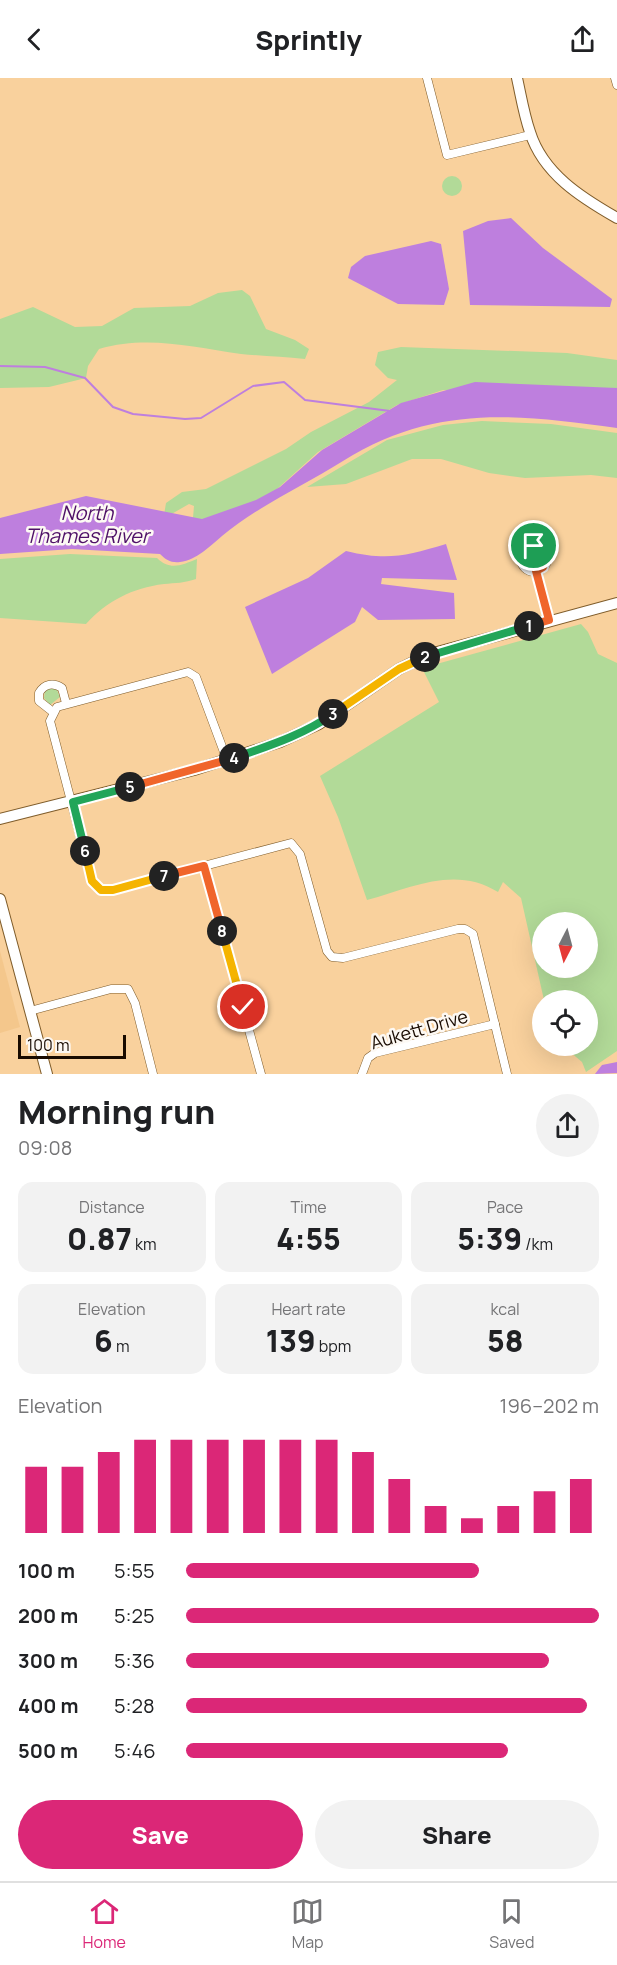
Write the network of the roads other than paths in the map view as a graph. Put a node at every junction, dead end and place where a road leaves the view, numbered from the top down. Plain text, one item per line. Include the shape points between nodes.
1 (427, 78) edge
2 (517, 78) edge
3 (615, 78) edge
4 (617, 85) edge
5 (530, 135) junction
6 (617, 218) edge
7 (536, 571) dead end
8 (617, 603) edge
9 (549, 620) junction
10 (66, 703) junction
11 (53, 712) junction
12 (227, 760) junction
13 (73, 802) junction
14 (0, 819) edge
15 (204, 866) junction
16 (0, 899) edge
17 (3, 921) edge
18 (30, 1011) junction
19 (495, 1024) junction
20 (47, 1074) edge
21 (153, 1074) edge
22 (261, 1074) edge
23 (362, 1074) edge
24 (507, 1074) edge

1 - 5 street via 447,154
2 - 5 street
3 - 4 street
5 - 6 street via 564,185
7 - 9 street
8 - 9 street
9 - 12 street via 430,654 399,669 319,724
10 - 11 street
10 - 11 street via 58,685 42,688 39,701
10 - 12 street via 189,672 196,677
11 - 13 street via 50,721
12 - 13 street
13 - 14 street
13 - 15 street via 92,881 101,890
15 - 19 street via 291,843 300,854 332,957 343,958 465,929 473,934
15 - 22 street
16 - 17 street
17 - 18 street
18 - 20 street
18 - 21 street via 111,989 128,989
19 - 23 street, Aukett Drive via 375,1053 368,1058
19 - 24 street

